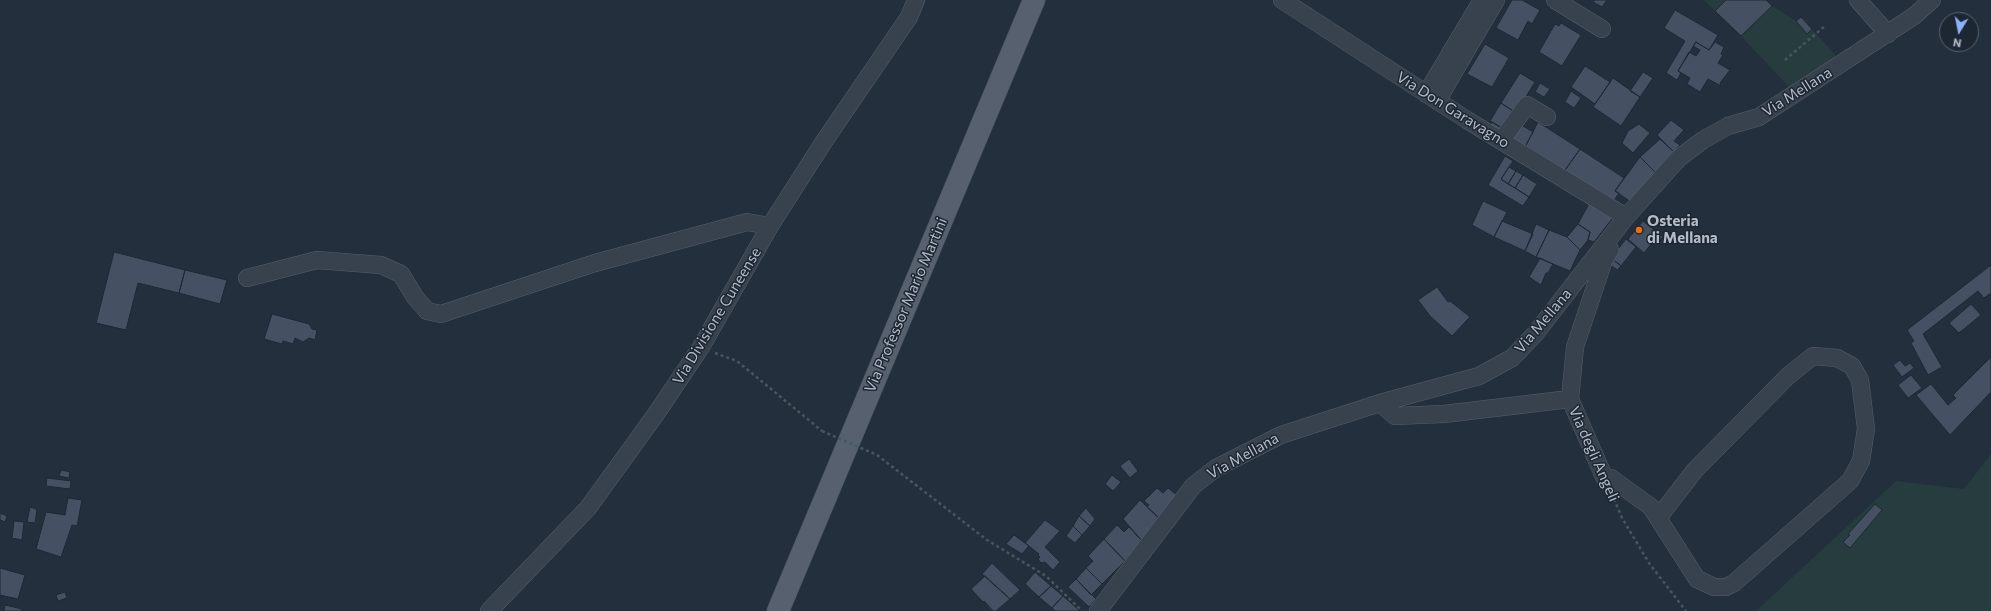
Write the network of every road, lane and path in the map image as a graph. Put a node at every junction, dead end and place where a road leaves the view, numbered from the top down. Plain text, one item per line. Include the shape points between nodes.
1 (916, 0) edge
2 (1034, 0) edge
3 (1282, 0) edge
4 (1482, 0) edge
5 (1496, 0) edge
6 (1555, 0) edge
7 (1858, 0) edge
8 (1932, 0) edge
9 (1825, 26) dead end
10 (1602, 29) dead end
11 (1888, 34) junction
12 (1785, 60) dead end
13 (1432, 98) junction
14 (1547, 117) dead end
15 (1501, 141) junction
16 (1626, 217) junction
17 (770, 226) junction
18 (247, 278) dead end
19 (701, 347) junction
20 (1570, 399) junction
21 (1380, 402) junction
22 (1605, 479) junction
23 (1658, 518) junction
24 (490, 611) edge
25 (778, 611) edge
26 (1082, 611) edge
27 (1098, 611) edge
28 (1686, 611) edge

1 - 17 street, Via Divisione Cuneense via 909,18 823,143
2 - 25 main road, Via Professor Mario Martini
3 - 13 street, Via Don Garavagno
4 - 13 street
5 - 13 street
6 - 10 street
7 - 11 street
8 - 11 street, Via Mellana
9 - 12 path
11 - 16 street, Via Mellana via 1759,117 1728,126 1703,140 1679,158
13 - 15 street, Via Don Garavagno
14 - 15 street via 1527,105
15 - 16 street, Via Don Garavagno
16 - 20 street, Via degli Angeli via 1627,226 1604,260 1588,302 1575,347
16 - 21 street, Via Mellana via 1535,334 1512,358 1478,376
17 - 18 street via 747,222 595,263 442,314 427,311 401,274 381,265 317,260
17 - 19 street, Via Divisione Cuneense
19 - 24 street, Via Divisione Cuneense via 588,508
19 - 26 path, bridge via 737,361 822,431 877,455 987,540 1046,576
20 - 21 street via 1444,414 1395,416
20 - 22 street, Via degli Angeli
21 - 27 street, Via Mellana via 1282,434 1216,468 1192,486
22 - 23 street via 1611,478 1651,507
22 - 28 path, Via degli Angeli via 1622,518 1649,563
23 - 23 street via 1697,579 1714,587 1726,587 1734,583 1850,481 1861,461 1866,429 1860,380 1852,366 1837,358 1814,356 1788,376 1695,470

